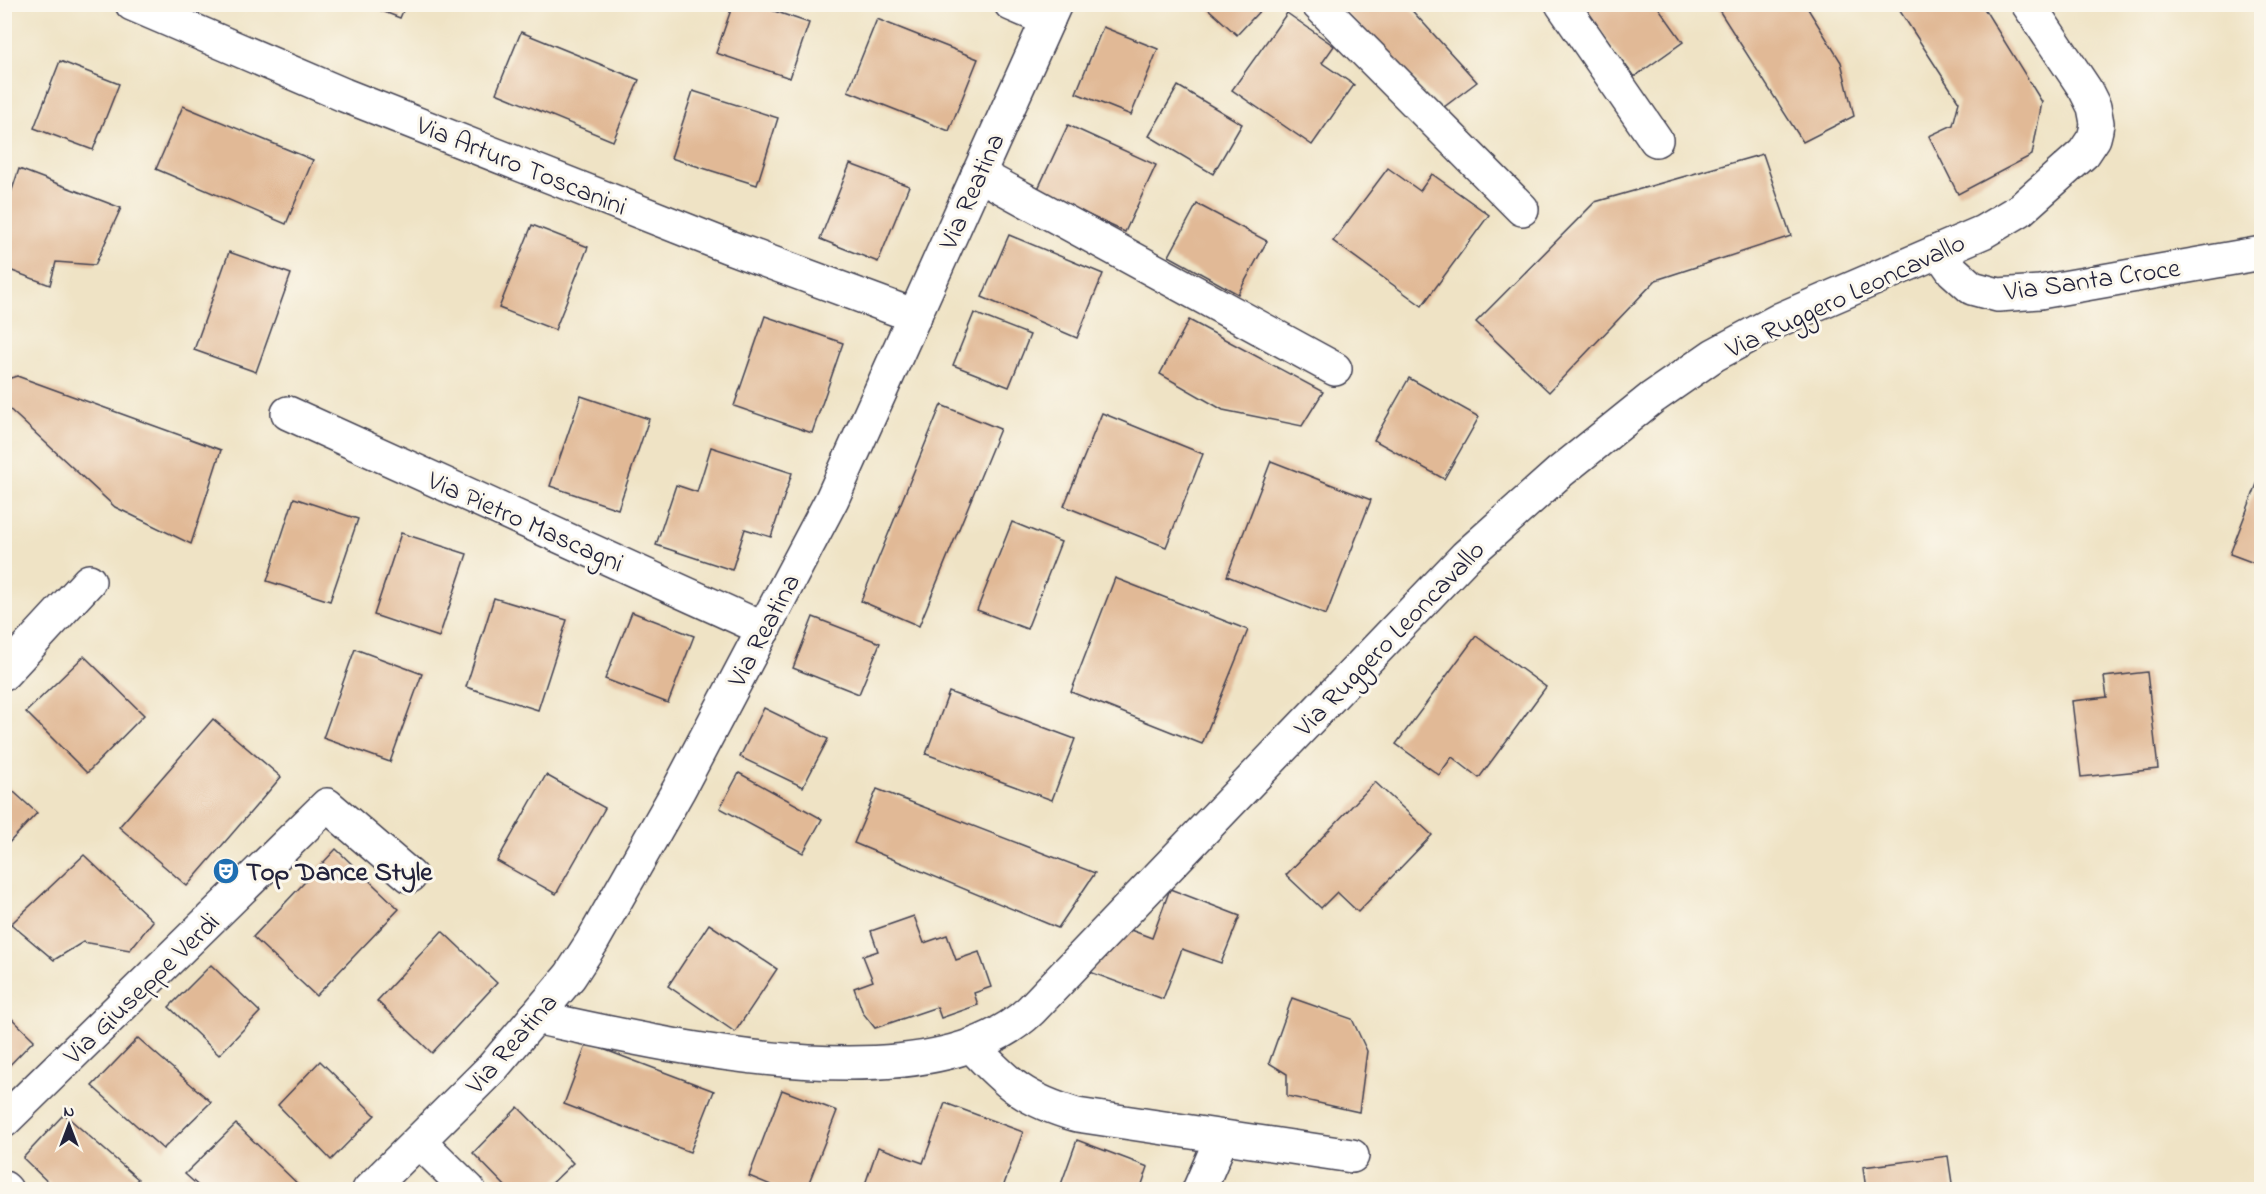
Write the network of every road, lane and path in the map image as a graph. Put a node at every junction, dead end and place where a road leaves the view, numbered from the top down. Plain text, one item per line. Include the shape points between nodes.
1 (132, 4) edge
2 (1011, 4) edge
3 (1318, 4) edge
4 (1562, 4) edge
5 (2028, 4) edge
6 (1051, 12) edge
7 (1656, 140) dead end
8 (978, 174) junction
9 (1522, 209) dead end
10 (1939, 252) junction
11 (2262, 254) edge
12 (915, 316) junction
13 (1335, 369) dead end
14 (288, 413) dead end
15 (89, 581) dead end
16 (764, 629) junction
17 (4, 673) edge
18 (410, 876) dead end
19 (536, 1017) junction
20 (972, 1046) junction
21 (4, 1121) edge
22 (1222, 1137) junction
23 (419, 1141) junction
24 (1352, 1156) dead end
25 (369, 1190) edge
26 (469, 1190) edge
27 (1199, 1190) edge

1 - 12 street, Via Arturo Toscanini via 344,95
2 - 6 street
3 - 9 street
4 - 7 street
5 - 10 street, Via Ruggero Leoncavallo via 2090,98 2097,123 2094,138 2084,153 2020,210
6 - 8 street, Via Reatina
8 - 12 street, Via Reatina
8 - 13 street
10 - 11 street, Via Santa Croce via 1972,288 1998,295 2040,292
10 - 20 street, Via Ruggero Leoncavallo via 1781,319 1714,355 1641,406 1560,472 1466,556 1025,1017
12 - 16 street, Via Reatina via 832,499
14 - 16 street, Via Pietro Mascagni
15 - 17 street
16 - 19 street, Via Reatina via 680,789 592,942
18 - 21 street, Via Giuseppe Verdi via 327,805
19 - 20 street, Via Ruggero Leoncavallo via 724,1053 818,1062 898,1061
19 - 23 street, Via Reatina
20 - 22 street via 1014,1088 1059,1110
22 - 24 street
22 - 27 street
23 - 25 street, Via Reatina
23 - 26 street

